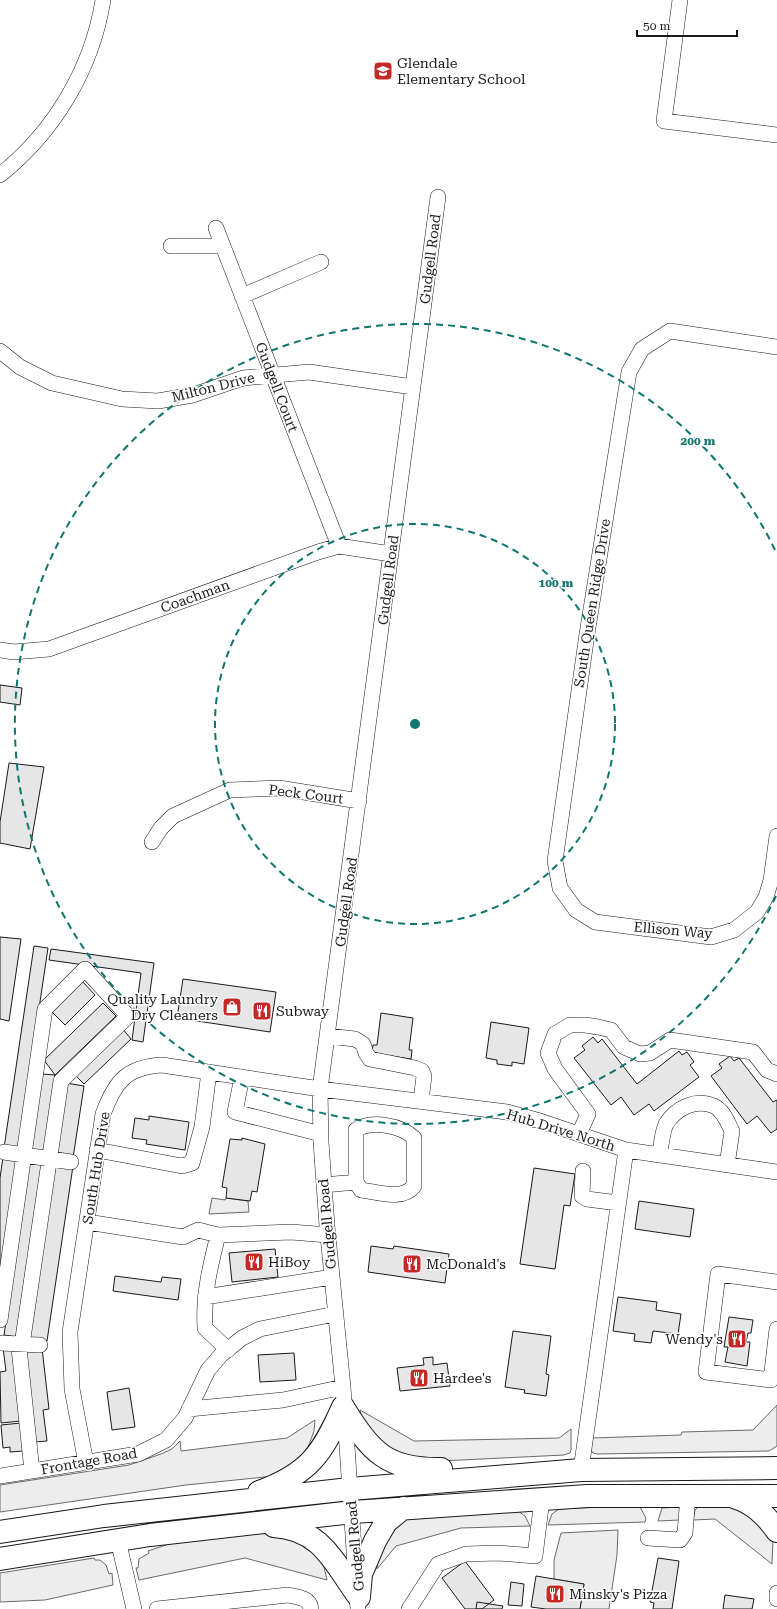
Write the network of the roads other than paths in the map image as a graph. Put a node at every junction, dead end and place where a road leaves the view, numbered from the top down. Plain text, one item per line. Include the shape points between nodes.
1 (103, 0) edge
2 (680, 0) edge
3 (777, 135) edge
4 (0, 175) edge
5 (438, 197) dead end
6 (216, 228) dead end
7 (171, 246) dead end
8 (223, 246) junction
9 (321, 262) dead end
10 (242, 296) junction
11 (777, 347) edge
12 (0, 351) edge
13 (272, 374) junction
14 (413, 386) junction
15 (339, 546) junction
16 (391, 554) junction
17 (0, 650) edge
18 (359, 802) junction
19 (777, 836) edge
20 (152, 842) dead end
21 (563, 892) joint
22 (328, 1036) junction
23 (209, 1072) junction
24 (777, 1074) edge
25 (242, 1077) junction
26 (320, 1089) junction
27 (421, 1101) junction
28 (321, 1134) junction
29 (579, 1134) junction
30 (97, 1150) junction
31 (626, 1150) junction
32 (4, 1152) dead end
33 (24, 1154) junction
34 (660, 1155) junction
35 (49, 1158) junction
36 (71, 1162) dead end
37 (727, 1165) junction
38 (583, 1171) dead end
39 (777, 1172) edge
40 (356, 1182) junction
41 (324, 1185) junction
42 (618, 1203) junction
43 (87, 1222) junction
44 (218, 1235) junction
45 (328, 1235) junction
46 (332, 1277) junction
47 (777, 1282) edge
48 (205, 1297) junction
49 (335, 1314) junction
50 (0, 1320) edge
51 (777, 1329) edge
52 (0, 1343) edge
53 (21, 1343) junction
54 (40, 1345) dead end
55 (228, 1350) junction
56 (775, 1360) edge
57 (343, 1397) junction
58 (190, 1409) junction
59 (86, 1463) junction
60 (777, 1468) edge
61 (581, 1470) junction
62 (32, 1471) junction
63 (520, 1475) junction
64 (0, 1476) edge
65 (350, 1489) junction
66 (688, 1496) junction
67 (731, 1496) junction
68 (777, 1496) edge
69 (542, 1499) junction
70 (234, 1502) junction
71 (403, 1508) junction
72 (353, 1512) junction
73 (239, 1524) junction
74 (777, 1531) edge
75 (0, 1532) edge
76 (648, 1538) dead end
77 (118, 1540) junction
78 (0, 1559) edge
79 (777, 1593) edge
80 (777, 1599) edge
81 (359, 1603) edge
82 (134, 1609) edge
83 (157, 1609) edge
84 (311, 1609) edge
85 (409, 1609) edge

1 - 4 street via 89,53 72,90 44,132
2 - 3 street via 664,121
5 - 14 street, Gudgell Road
6 - 8 street, Gudgell Court
7 - 8 street
8 - 10 street, Gudgell Court
9 - 10 street
10 - 13 street, Gudgell Court
11 - 21 street, South Queen Ridge Drive via 670,331 642,350 629,372 587,634 555,862
12 - 13 street, Milton Drive via 20,368 52,383 122,399 158,401 193,395 243,378
13 - 14 street, Milton Drive via 309,372
13 - 15 street, Gudgell Court
14 - 16 street, Gudgell Road
15 - 16 street, Coachman
15 - 17 street, Coachman via 49,649 14,652
16 - 18 street, Gudgell Road
18 - 20 street, Peck Court via 280,788 230,790 173,816
18 - 22 street, Gudgell Road
19 - 21 street, Ellison Way via 771,880 766,897 757,912 734,930 711,937 595,922 576,910
22 - 26 street, Gudgell Road
22 - 27 street via 355,1039 363,1044 370,1059 422,1071 424,1076
23 - 25 street, South Hub Drive
23 - 30 street, South Hub Drive via 162,1065 149,1066 123,1078 111,1092 103,1114
23 - 30 street via 202,1127 192,1164 182,1166
24 - 29 street via 767,1070 753,1052 670,1040 650,1053 640,1054 624,1047 611,1030 570,1025 555,1034 548,1052 555,1069 588,1114
25 - 26 street, South Hub Drive
25 - 28 street via 235,1112
26 - 27 street, Hub Drive North
26 - 28 street, Gudgell Road
27 - 29 street, Hub Drive North via 507,1112
28 - 41 street, Gudgell Road
29 - 31 street, Hub Drive North
30 - 43 street, South Hub Drive
31 - 34 street, Hub Drive North
31 - 42 street
32 - 33 street
33 - 35 street
33 - 35 street via 45,1009 85,969 128,1016 61,1081
33 - 50 street
34 - 37 street, Hub Drive North
34 - 37 street via 666,1125 684,1106 696,1103 714,1106 732,1131
35 - 36 street
35 - 53 street
37 - 39 street, Hub Drive North
38 - 42 street via 582,1196 586,1199
40 - 40 street via 356,1130 363,1125 374,1124 396,1128 414,1138 414,1186 410,1192 401,1195 361,1190
40 - 41 street
41 - 45 street, Gudgell Road
42 - 61 street
43 - 44 street via 183,1237 198,1230
43 - 59 street, South Hub Drive via 70,1332 72,1389
44 - 45 street via 291,1232
44 - 48 street
45 - 46 street, Gudgell Road
46 - 48 street
46 - 49 street, Gudgell Road
47 - 56 street via 718,1274 706,1372 770,1380
48 - 55 street via 205,1328
49 - 55 street, Frontage Road via 260,1329 242,1338
49 - 57 street, Gudgell Road
51 - 56 street
52 - 53 street
53 - 54 street
53 - 62 street via 19,1348
55 - 58 street, Frontage Road via 208,1370
57 - 58 street
57 - 63 highway via 354,1424 374,1449 398,1465 424,1470 481,1470
57 - 65 street, Gudgell Road
57 - 70 highway via 332,1432 310,1464 299,1474 276,1486
58 - 59 street, Frontage Road via 166,1440 138,1454
59 - 62 street, Frontage Road
60 - 61 highway
61 - 63 highway
62 - 64 street, Frontage Road
63 - 65 highway
65 - 70 highway
65 - 72 street, Gudgell Road
66 - 67 highway
66 - 69 highway via 587,1496
66 - 76 street via 685,1533 680,1540
67 - 68 highway
67 - 74 highway via 749,1502 764,1514
69 - 71 highway
69 - 85 street via 535,1556 466,1554 438,1564
70 - 75 highway via 104,1516
71 - 72 highway
71 - 81 highway via 386,1522 375,1541 361,1574
72 - 73 highway
72 - 81 street, Gudgell Road
73 - 77 highway
73 - 81 highway via 283,1527 309,1535 330,1555
77 - 78 highway
77 - 82 street
79 - 80 street
83 - 84 street via 288,1595 302,1597 311,1605

